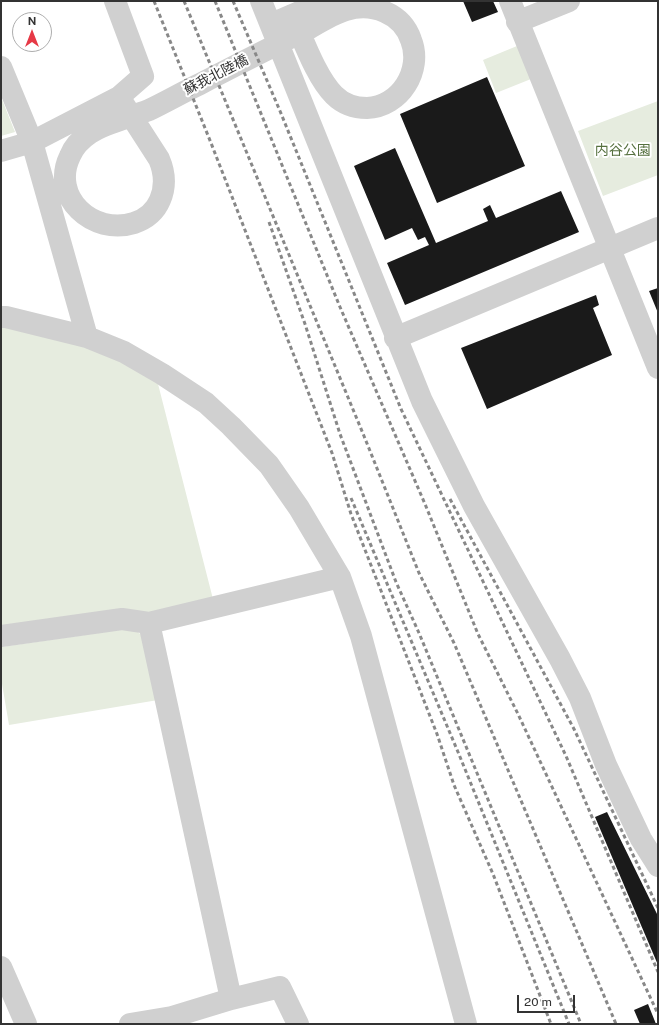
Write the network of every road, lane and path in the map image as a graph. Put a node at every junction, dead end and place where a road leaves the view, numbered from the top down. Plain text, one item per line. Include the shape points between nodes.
1 (115, 1) edge
2 (261, 1) edge
3 (325, 1) edge
4 (510, 1) edge
5 (569, 1) edge
6 (292, 15) junction
7 (518, 22) junction
8 (270, 25) junction
9 (1, 68) edge
10 (119, 97) junction
11 (32, 142) junction
12 (1, 151) edge
13 (658, 228) edge
14 (609, 248) junction
15 (1, 317) edge
16 (87, 337) junction
17 (395, 338) junction
18 (658, 368) edge
19 (340, 577) junction
20 (149, 623) junction
21 (1, 636) edge
22 (658, 866) edge
23 (1, 967) edge
24 (231, 998) junction
25 (171, 1020) edge
26 (26, 1024) edge
27 (130, 1024) edge
28 (298, 1024) edge
29 (466, 1024) edge

1 - 10 street via 143,76
2 - 8 street
3 - 6 street
4 - 7 street
5 - 7 street
6 - 8 street
6 - 10 street, 蘇我北陸橋 via 298,28 301,34 304,40 309,53 322,79 334,96 342,102 351,106 372,108 387,103 405,88 412,70 414,50 412,40 399,20 388,12 375,8 347,10 331,17 301,32 294,36 287,39 253,57 218,74 149,110 142,112 135,115 128,117 91,132 83,138 72,151 66,167 67,192 76,207 87,216 111,226 122,226 143,220 157,206 164,187 163,169 159,159 139,128 135,122 131,116
7 - 14 street
8 - 17 street
9 - 11 street
10 - 11 street
11 - 12 street
11 - 16 street
13 - 14 street
14 - 17 street
14 - 18 street
15 - 16 street
16 - 19 street via 124,352 162,374 206,403 231,426 269,465 299,508
17 - 22 street via 422,401 474,506 580,698 606,765 641,839
19 - 20 street
19 - 29 street via 361,636
20 - 21 street via 122,619
20 - 24 street
23 - 26 street
24 - 25 street
24 - 28 street via 280,987
25 - 27 street

